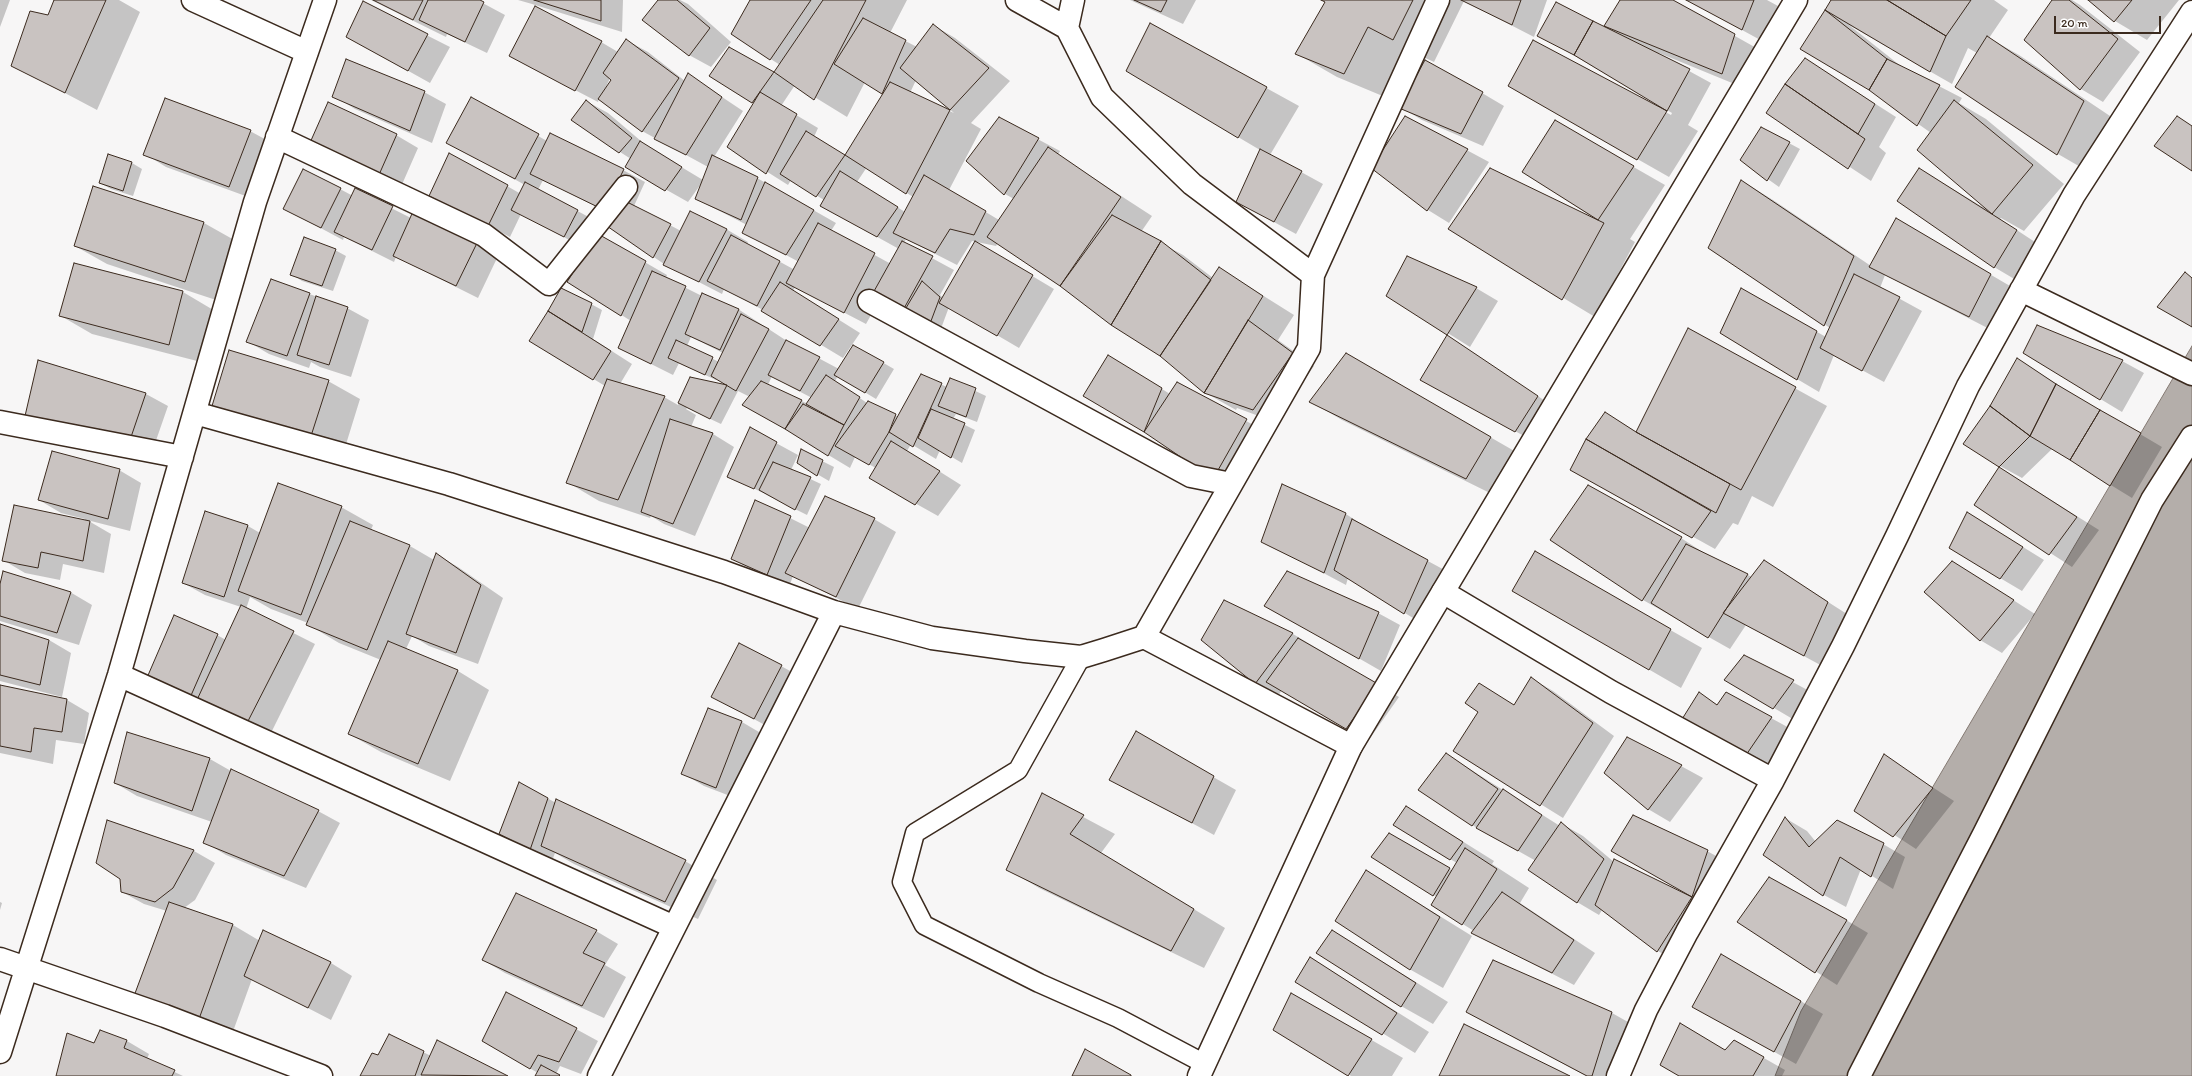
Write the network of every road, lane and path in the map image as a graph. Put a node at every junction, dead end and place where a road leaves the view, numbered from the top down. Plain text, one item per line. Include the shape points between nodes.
1 (193, 0) edge
2 (325, 0) edge
3 (1017, 0) edge
4 (1073, 0) edge
5 (1438, 0) edge
6 (1796, 0) edge
7 (2192, 12) edge
8 (1067, 28) junction
9 (307, 52) junction
10 (278, 137) junction
11 (626, 187) dead end
12 (1313, 275) junction
13 (2021, 290) junction
14 (869, 301) dead end
15 (2192, 374) edge
16 (195, 413) junction
17 (0, 422) edge
18 (2192, 437) edge
19 (182, 457) junction
20 (1231, 484) junction
21 (1443, 592) junction
22 (834, 612) junction
23 (1144, 637) junction
24 (1081, 657) junction
25 (119, 675) junction
26 (1351, 746) junction
27 (1773, 780) junction
28 (674, 927) junction
29 (0, 959) edge
30 (25, 968) junction
31 (0, 1052) edge
32 (1202, 1070) edge
33 (321, 1076) edge
34 (599, 1076) edge
35 (1618, 1076) edge
36 (1859, 1076) edge

1 - 9 main road
2 - 9 main road
3 - 8 main road
4 - 8 main road
5 - 12 main road
6 - 21 main road
7 - 13 main road via 2074,196
8 - 12 main road via 1102,97 1192,184
9 - 10 main road
10 - 11 main road via 484,235 549,284
10 - 16 main road via 255,202
12 - 20 main road via 1308,348
13 - 15 main road
13 - 27 main road via 1968,386 1897,536
14 - 20 main road via 1190,476
16 - 19 main road
16 - 22 main road via 449,484 724,572
17 - 19 main road
18 - 36 main road via 2152,500
19 - 25 main road
20 - 23 main road
21 - 26 main road
21 - 27 main road via 1611,692
22 - 24 main road via 932,638
22 - 28 main road
23 - 24 main road
23 - 26 main road
24 - 32 lane via 1018,770 915,833 902,882 924,925 1039,983 1118,1018
25 - 28 main road
25 - 30 main road
26 - 32 main road
27 - 35 main road via 1646,1010
28 - 34 main road
29 - 30 main road
30 - 31 main road
30 - 33 main road via 172,1019

